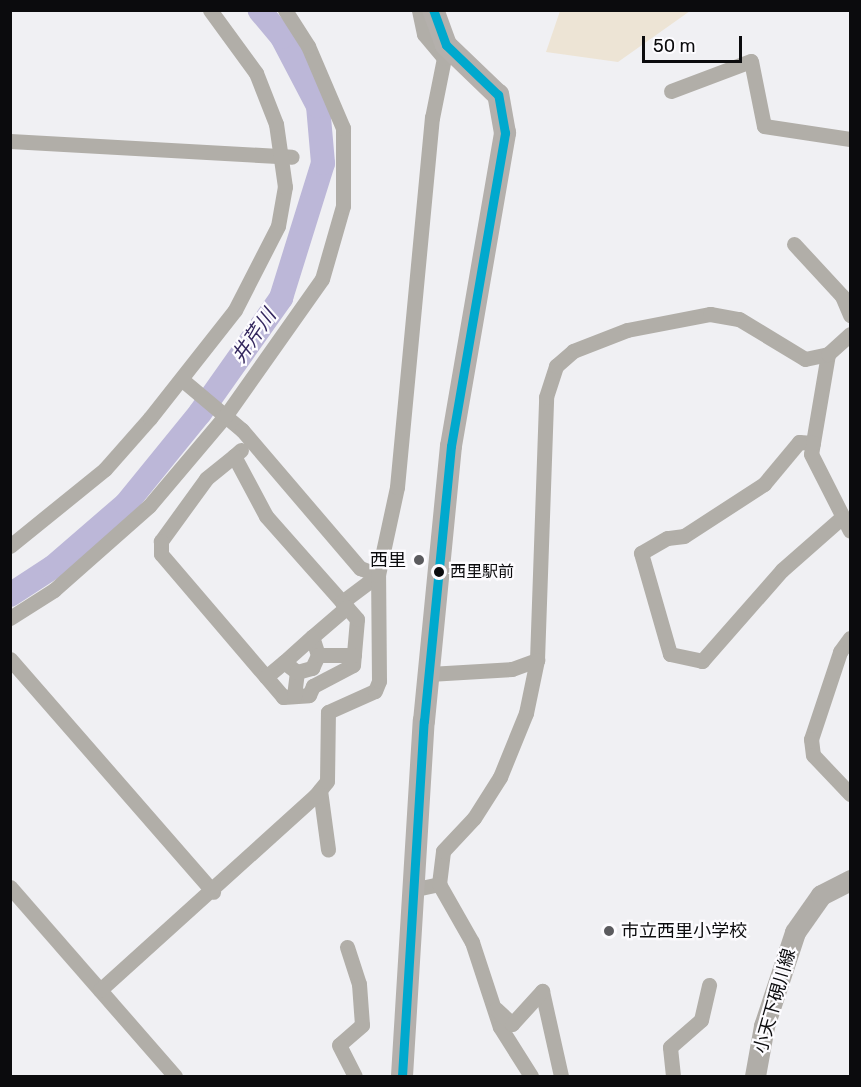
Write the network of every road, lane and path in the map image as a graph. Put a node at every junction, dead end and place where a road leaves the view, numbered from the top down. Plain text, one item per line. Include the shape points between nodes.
1 (210, 10) edge
2 (285, 10) edge
3 (419, 10) edge
4 (433, 10) edge
5 (671, 91) dead end
6 (850, 140) edge
7 (10, 141) edge
8 (289, 157) junction
9 (794, 244) dead end
10 (850, 315) edge
11 (850, 334) edge
12 (828, 354) junction
13 (187, 384) dead end
14 (223, 413) junction
15 (251, 441) junction
16 (813, 443) junction
17 (234, 456) junction
18 (846, 525) edge
19 (10, 546) edge
20 (378, 575) junction
21 (344, 604) junction
22 (10, 618) edge
23 (312, 637) junction
24 (850, 638) edge
25 (318, 655) junction
26 (354, 655) junction
27 (10, 659) edge
28 (537, 660) junction
29 (284, 662) junction
30 (297, 672) junction
31 (429, 674) junction
32 (266, 677) junction
33 (294, 696) junction
34 (320, 790) junction
35 (850, 794) edge
36 (328, 849) dead end
37 (850, 880) edge
38 (439, 884) junction
39 (10, 887) edge
40 (416, 889) junction
41 (213, 892) junction
42 (347, 946) dead end
43 (709, 985) dead end
44 (100, 990) junction
45 (495, 1009) junction
46 (175, 1077) edge
47 (355, 1077) edge
48 (402, 1077) edge
49 (531, 1077) edge
50 (561, 1077) edge
51 (673, 1077) edge
52 (755, 1077) edge

1 - 8 street via 256,73
2 - 14 street via 308,46 343,128 343,206 333,256 317,289
3 - 20 street via 424,34 444,58 432,118 397,487 385,520
4 - 31 main road via 446,45 493,87 504,116 450,446
5 - 6 street via 751,61 764,126
7 - 8 street
8 - 19 street via 278,226 235,310 105,469
9 - 10 street via 842,296
11 - 12 street
12 - 16 street
12 - 28 street via 805,358 739,319 710,314 600,339 556,366 546,397
13 - 14 street
14 - 15 street
14 - 22 street via 119,535
15 - 17 street
15 - 20 street via 360,568
16 - 18 street via 811,454
16 - 18 street via 799,442 764,484 684,536 667,538 641,553 670,654 702,661 782,570
17 - 21 street via 266,516
17 - 32 street via 206,479 161,541 161,554
20 - 21 street
20 - 34 street via 380,681 375,691 328,712 327,781
21 - 23 street
21 - 26 street via 357,619
23 - 25 street
23 - 29 street
24 - 35 street via 840,652 812,739 813,755
25 - 26 street
25 - 30 street via 312,668
26 - 33 street via 342,674 313,686 309,695
27 - 41 street
28 - 31 street via 512,669
28 - 38 street via 526,713 500,777 474,818 443,851
29 - 30 street
29 - 32 street
30 - 33 street
31 - 40 main road
32 - 33 street via 283,697
34 - 36 street
34 - 41 street
37 - 52 main road, 小天下硯川線 via 821,895 795,932 764,1026
38 - 40 street
38 - 45 street via 472,942
39 - 44 street
40 - 48 main road
41 - 44 street
42 - 47 street via 359,984 362,1025 339,1045
43 - 51 street via 700,1020 670,1047
44 - 46 street
45 - 49 street
45 - 50 street via 512,1024 542,991

